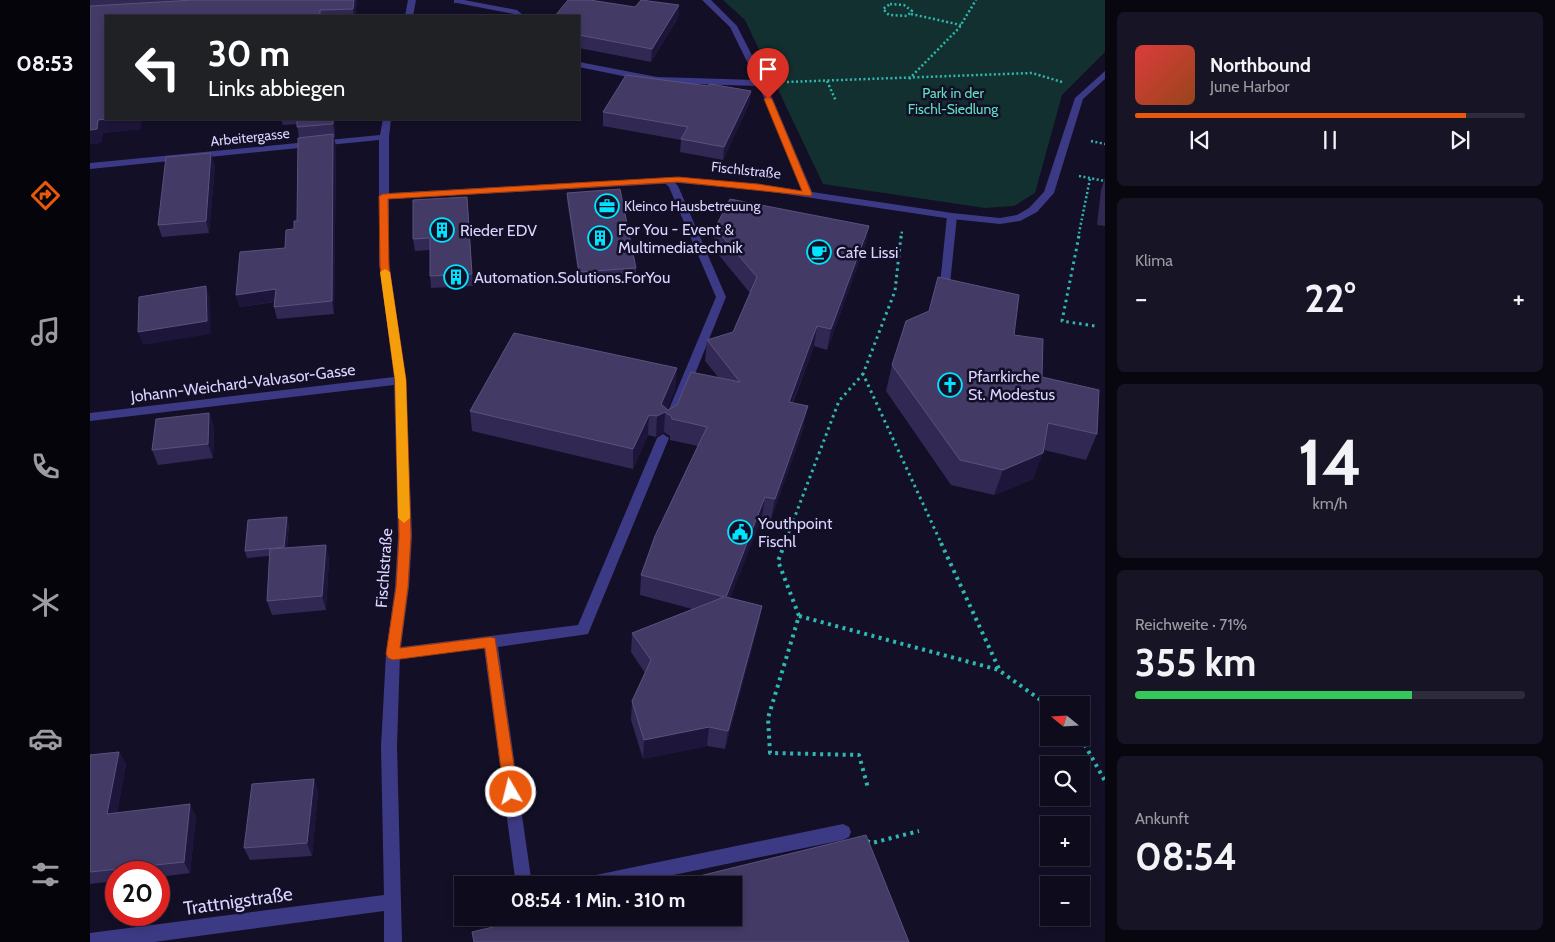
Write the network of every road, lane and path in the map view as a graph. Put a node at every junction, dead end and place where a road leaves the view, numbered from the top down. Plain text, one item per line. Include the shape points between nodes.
1 (412, 0) edge
2 (706, 0) edge
3 (976, 0) edge
4 (457, 1) edge
5 (911, 14) junction
6 (409, 15) edge
7 (519, 15) edge
8 (961, 25) junction
9 (580, 65) edge
10 (1105, 74) edge
11 (909, 80) junction
12 (827, 81) junction
13 (762, 83) junction
14 (1089, 89) junction
15 (836, 101) dead end
16 (387, 120) edge
17 (384, 137) junction
18 (90, 166) edge
19 (1090, 178) dead end
20 (667, 180) junction
21 (808, 194) junction
22 (383, 196) junction
23 (905, 210) junction
24 (952, 216) junction
25 (945, 284) edge
26 (1095, 326) dead end
27 (863, 374) junction
28 (400, 380) junction
29 (90, 418) edge
30 (799, 616) junction
31 (490, 642) junction
32 (393, 654) junction
33 (1000, 670) junction
34 (1040, 699) edge
35 (1086, 746) edge
36 (1105, 780) edge
37 (868, 788) dead end
38 (919, 831) dead end
39 (843, 832) joint
40 (523, 876) edge
41 (630, 876) edge
42 (391, 902) junction
43 (90, 942) edge
44 (393, 942) edge

1 - 6 street
2 - 13 street via 733,26
3 - 8 path
4 - 7 street
5 - 5 path via 911,8 900,4 890,4 883,9 893,16
5 - 8 path
8 - 11 path
9 - 13 street via 657,80
10 - 14 street, Fischlstraße
11 - 12 path
11 - 14 path via 1032,74
12 - 13 path
12 - 15 path
13 - 21 street
14 - 24 street, Fischlstraße via 1079,98 1049,193 1033,210 1020,218 1000,221
16 - 17 street, Fischlstraße
17 - 18 street, Arbeitergasse
17 - 22 street, Fischlstraße
19 - 26 path via 1062,321
20 - 21 street, Fischlstraße
20 - 22 street, Fischlstraße
20 - 31 street via 673,186 721,297 583,630
21 - 23 street, Fischlstraße
22 - 28 street, Fischlstraße via 384,267
23 - 24 street, Fischlstraße
23 - 27 path via 895,291
24 - 25 street
27 - 30 path via 839,401 778,560
27 - 33 path
28 - 29 street, Johann-Weichard-Valvasor-Gasse
28 - 32 street, Fischlstraße via 405,536
30 - 33 path
30 - 37 path via 768,718 770,753 859,755
31 - 32 street
31 - 40 street
32 - 42 street, Fischlstraße via 389,746
33 - 34 path
35 - 36 path
38 - 39 path via 872,843
39 - 41 street
42 - 43 street, Trattnigstraße
42 - 44 street, Fischlstraße

